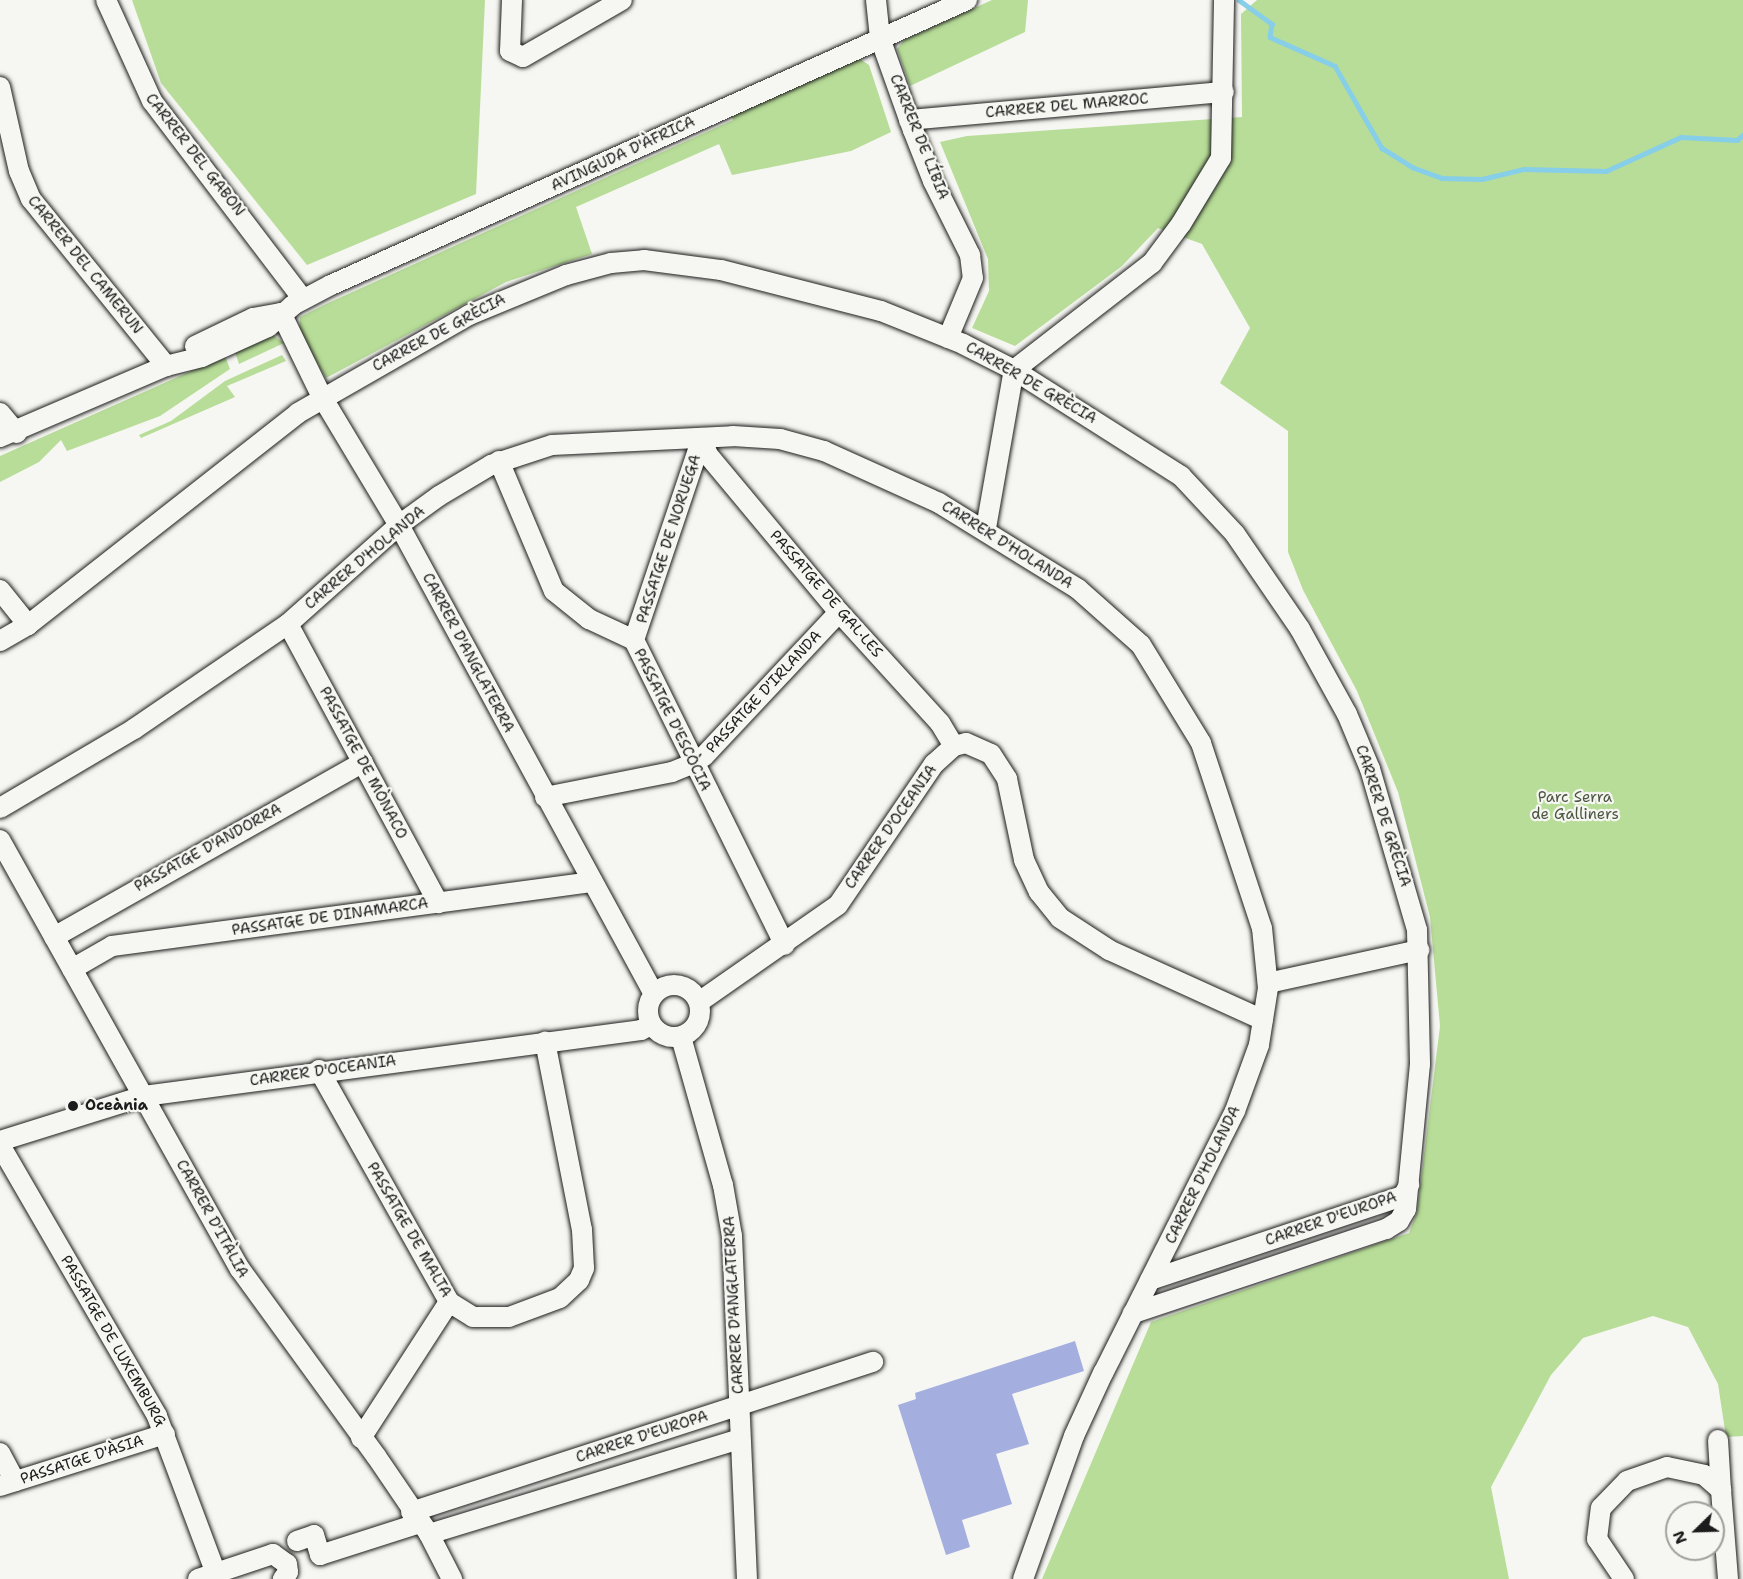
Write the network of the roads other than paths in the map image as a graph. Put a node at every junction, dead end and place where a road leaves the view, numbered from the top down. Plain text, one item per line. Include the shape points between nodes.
1 (106, 0) edge
2 (512, 0) edge
3 (622, 0) edge
4 (876, 0) edge
5 (967, 0) edge
6 (1224, 0) edge
7 (880, 38) junction
8 (0, 87) edge
9 (1224, 92) junction
10 (909, 120) junction
11 (303, 299) junction
12 (281, 313) junction
13 (948, 338) junction
14 (166, 366) junction
15 (1014, 370) junction
16 (322, 398) junction
17 (0, 413) edge
18 (8, 435) edge
19 (702, 438) junction
20 (0, 446) edge
21 (499, 461) junction
22 (399, 525) junction
23 (986, 528) junction
24 (0, 590) edge
25 (839, 612) junction
26 (288, 624) junction
27 (28, 626) junction
28 (634, 640) junction
29 (0, 641) edge
30 (954, 746) junction
31 (363, 762) junction
32 (692, 764) junction
33 (545, 797) junction
34 (0, 808) edge
35 (0, 840) edge
36 (593, 882) junction
37 (438, 903) junction
38 (54, 937) junction
39 (785, 945) junction
40 (1419, 950) junction
41 (72, 969) junction
42 (1268, 983) junction
43 (654, 994) junction
44 (699, 1002) junction
45 (1263, 1020) junction
46 (651, 1025) junction
47 (681, 1037) junction
48 (544, 1042) junction
49 (319, 1070) junction
50 (144, 1096) junction
51 (0, 1143) edge
52 (1409, 1185) junction
53 (1150, 1280) junction
54 (449, 1302) junction
55 (1133, 1313) junction
56 (873, 1362) dead end
57 (739, 1406) junction
58 (165, 1434) junction
59 (361, 1438) junction
60 (741, 1439) junction
61 (1718, 1440) dead end
62 (0, 1453) edge
63 (8, 1484) edge
64 (1721, 1490) junction
65 (420, 1523) junction
66 (297, 1541) dead end
67 (211, 1577) edge
68 (283, 1579) edge
69 (452, 1579) edge
70 (747, 1579) edge
71 (1023, 1579) edge
72 (1624, 1579) edge
73 (1728, 1579) edge

1 - 11 street, CARRER DEL GABON via 152,101
2 - 3 street via 510,51 523,57
4 - 7 street, CARRER DE LÍBIA
5 - 7 street, AVINGUDA D'ÀFRICA
6 - 9 street
7 - 10 street, CARRER DE LÍBIA
7 - 11 street, AVINGUDA D'ÀFRICA
8 - 14 street, CARRER DEL CAMERUN via 19,171 31,199
9 - 10 street, CARRER DEL MARROC
9 - 15 street via 1221,158 1167,245 1152,262
10 - 13 street, CARRER DE LÍBIA via 933,181 970,255 973,278
11 - 12 street, AVINGUDA D'ÀFRICA
12 - 14 street, AVINGUDA D'ÀFRICA via 253,318 184,352
12 - 16 street, CARRER D'ANGLATERRA
13 - 15 street, CARRER DE GRÈCIA
13 - 16 street, CARRER DE GRÈCIA via 880,311 721,270 670,262 611,263 541,283 469,315
14 - 18 street, AVINGUDA D'ÀFRICA
15 - 23 street
15 - 40 street, CARRER DE GRÈCIA via 1181,476 1210,503 1250,554 1300,629 1347,714 1386,818 1410,897
16 - 22 street, CARRER D'ANGLATERRA
16 - 27 street, CARRER DE GRÈCIA via 277,428
17 - 18 street
18 - 20 street, AVINGUDA D'ÀFRICA
19 - 21 street, CARRER D'HOLANDA via 581,441
19 - 23 street, CARRER D'HOLANDA via 780,439 824,451
19 - 25 street, PASSATGE DE GAL·LES via 708,455
19 - 28 street, PASSATGE DE NORUEGA
21 - 22 street, CARRER D'HOLANDA
21 - 28 street, PASSATGE D'ESCÒCIA via 554,591 576,610
22 - 26 street, CARRER D'HOLANDA
22 - 33 street, CARRER D'ANGLATERRA
23 - 42 street, CARRER D'HOLANDA via 1078,589 1141,645 1162,675 1201,743 1217,782 1262,928
24 - 27 street
25 - 30 street, PASSATGE DE GAL·LES via 940,723
25 - 32 street, PASSATGE D'IRLANDA via 704,756
26 - 31 street, PASSATGE DE MÒNACO
26 - 34 street, CARRER D'HOLANDA via 134,729
27 - 29 street, CARRER DE GRÈCIA
28 - 32 street, PASSATGE D'ESCÒCIA
30 - 39 street, CARRER D'OCEANIA via 922,780 838,905
30 - 45 street via 966,743 978,747 999,764 1013,794 1024,860 1039,892 1060,918 1109,950
31 - 37 street, PASSATGE DE MÒNACO
31 - 38 street, PASSATGE D'ANDORRA
32 - 33 street, PASSATGE D'IRLANDA via 672,772
32 - 39 street, PASSATGE D'ESCÒCIA
33 - 36 street, CARRER D'ANGLATERRA
35 - 38 street, CARRER D'ITÀLIA
36 - 37 street, PASSATGE DE DINAMARCA
36 - 43 street, CARRER D'ANGLATERRA
37 - 41 street, PASSATGE DE DINAMARCA via 112,946
38 - 41 street, CARRER D'ITÀLIA
39 - 44 street, CARRER D'OCEANIA
40 - 42 street
40 - 52 street, CARRER DE GRÈCIA via 1421,1042
41 - 50 street, CARRER D'ITÀLIA
42 - 45 street, CARRER D'HOLANDA
43 - 44 street via 673,985 693,993
43 - 46 street via 648,1009
44 - 47 street via 695,1027
45 - 53 street, CARRER D'HOLANDA via 1259,1045 1231,1122
46 - 47 street via 664,1036
46 - 48 street, CARRER D'OCEANIA via 641,1030
47 - 57 street, CARRER D'ANGLATERRA via 728,1209
48 - 49 street, CARRER D'OCEANIA
48 - 54 street, PASSATGE DE MALTA via 582,1230 585,1252 579,1280 546,1305 509,1317 473,1317
49 - 50 street, CARRER D'OCEANIA
49 - 54 street, PASSATGE DE MALTA
50 - 51 street, CARRER D'OCEANIA
50 - 59 street, CARRER D'ITÀLIA via 240,1269
51 - 58 street, PASSATGE DE LUXEMBURG
52 - 53 street, CARRER D'EUROPA via 1403,1196
52 - 55 street, CARRER D'EUROPA via 1406,1209 1386,1229
53 - 55 street, CARRER D'HOLANDA
54 - 59 street
55 - 71 street, CARRER D'HOLANDA via 1074,1436
56 - 57 street, CARRER D'EUROPA
57 - 60 street, CARRER D'ANGLATERRA
57 - 65 street, CARRER D'EUROPA
58 - 63 street, PASSATGE D'ÀSIA
58 - 67 street, PASSATGE DE LUXEMBURG
59 - 65 street, CARRER D'ITÀLIA
60 - 65 street, CARRER D'EUROPA
60 - 70 street, CARRER D'ANGLATERRA
61 - 64 street
62 - 63 street
64 - 72 street via 1704,1475 1666,1467 1638,1475 1615,1490 1601,1508 1596,1530 1602,1550
64 - 73 street
65 - 66 street, CARRER D'EUROPA via 320,1555 314,1535
65 - 69 street, CARRER D'ITÀLIA
67 - 68 street via 278,1554 287,1564

